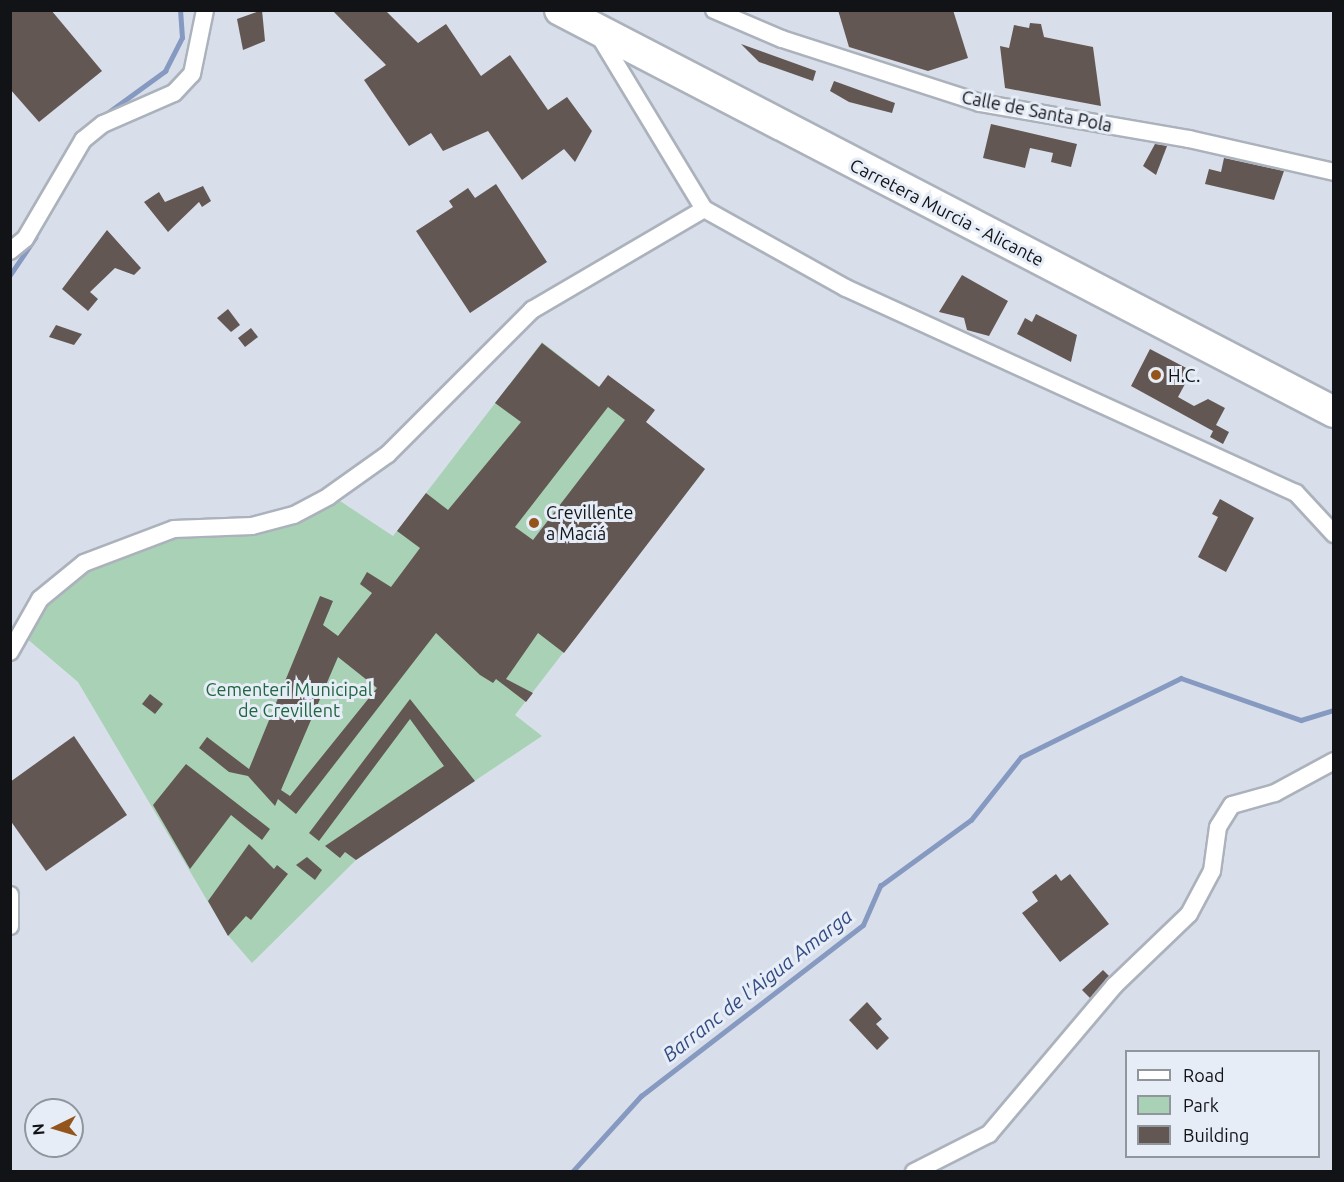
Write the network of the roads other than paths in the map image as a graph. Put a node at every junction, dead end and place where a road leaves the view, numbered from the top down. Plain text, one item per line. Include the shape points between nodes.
1 (205, 10) edge
2 (560, 10) edge
3 (714, 10) edge
4 (594, 28) junction
5 (1334, 172) edge
6 (704, 209) junction
7 (10, 251) edge
8 (1334, 412) edge
9 (1334, 534) edge
10 (10, 652) edge
11 (1334, 761) edge
12 (10, 896) edge
13 (10, 926) edge
14 (914, 1172) edge

1 - 7 street via 192,74 174,93 103,124 83,140 25,239
2 - 4 highway, Carretera Murcia - Alicante
3 - 5 street, Calle de Santa Pola via 782,39 980,103 1189,138
4 - 6 street
4 - 8 highway, Carretera Murcia - Alicante
6 - 9 street via 865,297 1296,493
6 - 10 street via 532,310 388,454 329,496 294,514 252,526 174,529 84,563 40,599
11 - 14 street via 1275,793 1232,805 1218,827 1212,871 1190,914 1114,986 989,1134
12 - 13 street

